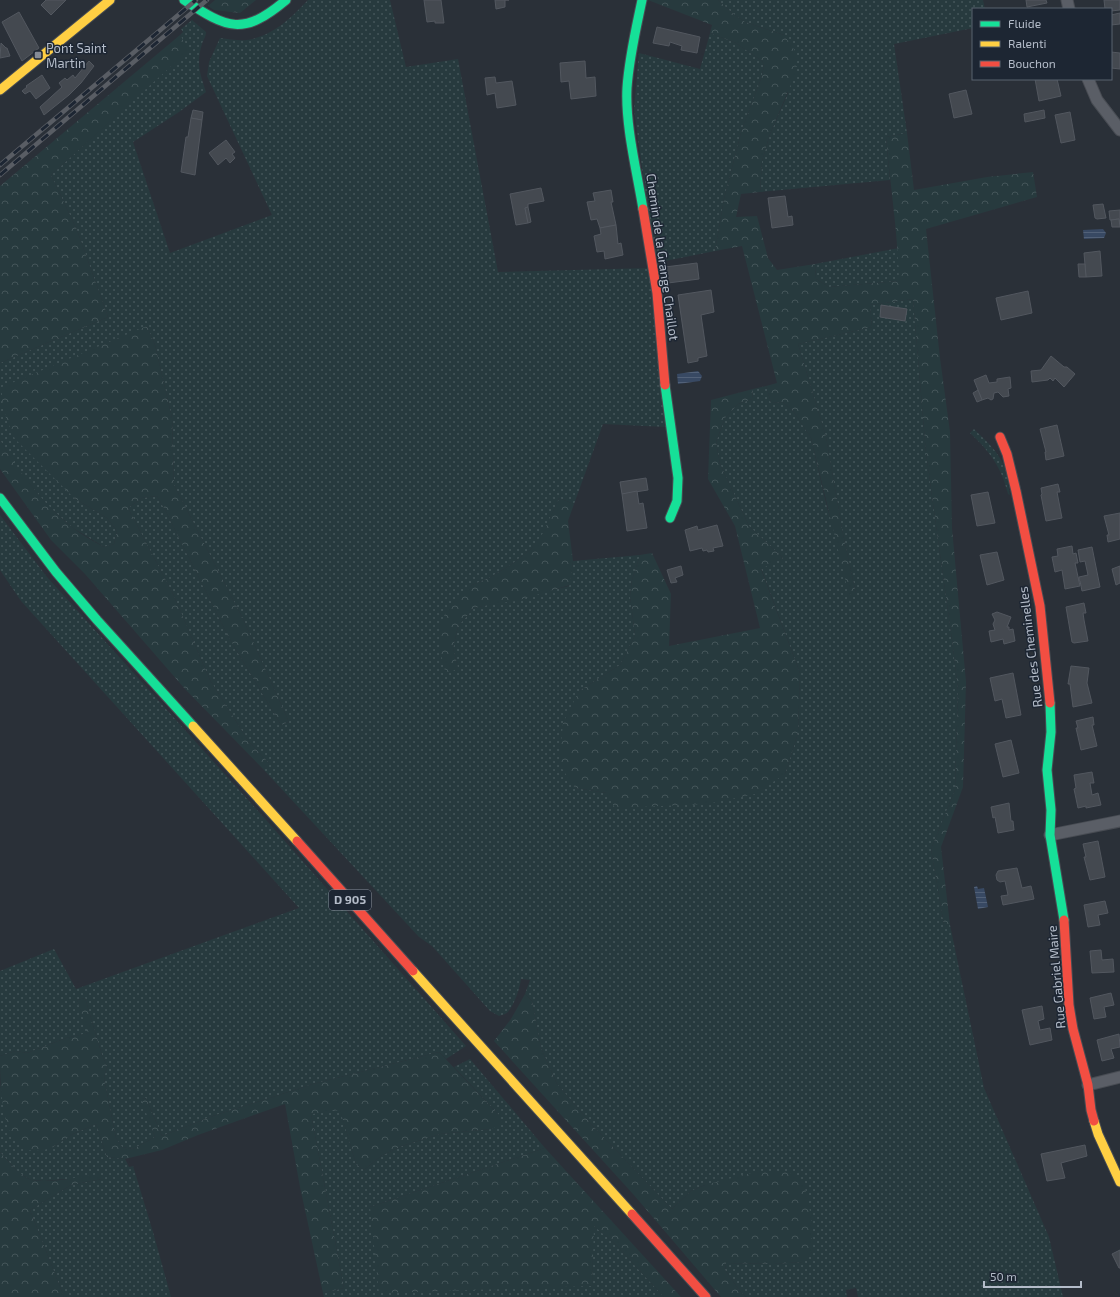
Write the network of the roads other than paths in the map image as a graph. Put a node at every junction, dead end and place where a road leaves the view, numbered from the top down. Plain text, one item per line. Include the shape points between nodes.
1 (110, 0) edge
2 (184, 0) edge
3 (286, 0) edge
4 (642, 0) edge
5 (1088, 80) edge
6 (0, 90) edge
7 (1120, 130) edge
8 (1000, 437) dead end
9 (0, 498) edge
10 (670, 518) dead end
11 (1120, 821) edge
12 (1050, 835) junction
13 (1120, 1077) edge
14 (1088, 1085) junction
15 (1120, 1182) edge
16 (706, 1297) edge

1 - 6 main road
2 - 3 main road via 204,13 231,24 250,24 270,15
4 - 10 main road, Chemin de la Grange Chaillot via 629,68 627,104 657,293 667,405 678,478 677,501
5 - 7 street via 1097,100
8 - 12 main road, Rue des Cheminelles via 1015,485 1040,606 1051,716 1047,770 1051,810
9 - 16 main road, D 905 via 56,572 97,620
11 - 12 street
12 - 14 main road, Rue Gabriel Maire via 1064,921 1069,1004
13 - 14 street
14 - 15 main road, Rue Gabriel Maire via 1090,1110

